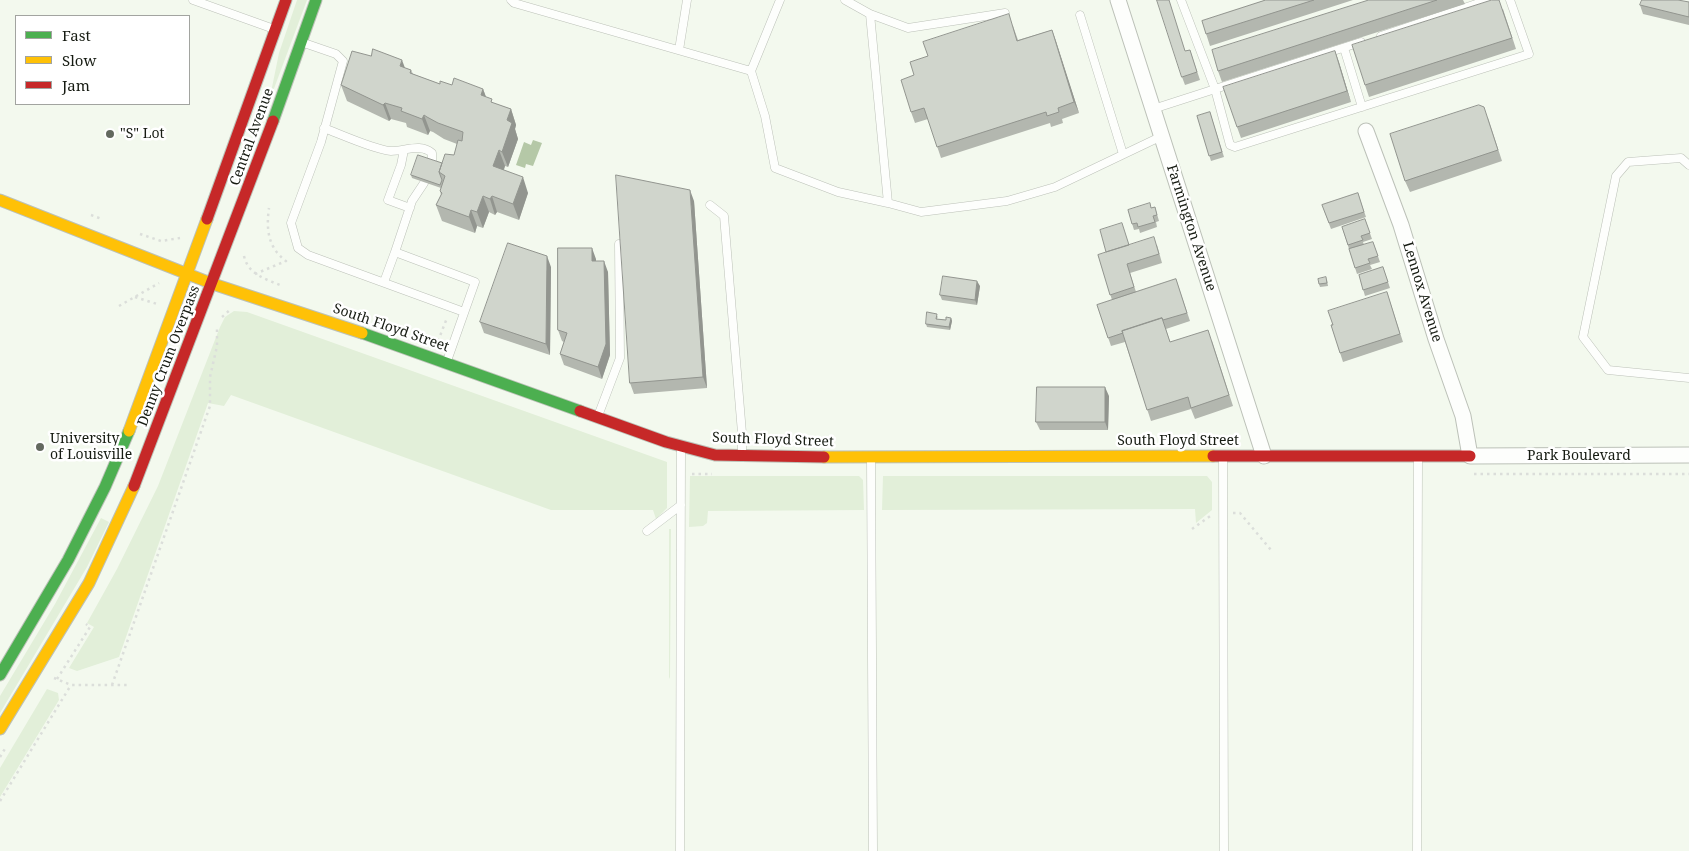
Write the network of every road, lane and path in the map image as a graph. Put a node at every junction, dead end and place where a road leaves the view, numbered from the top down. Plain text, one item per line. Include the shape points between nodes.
1 (193, 0) edge
2 (286, 0) edge
3 (316, 0) edge
4 (510, 0) edge
5 (687, 0) edge
6 (780, 0) edge
7 (845, 0) edge
8 (1118, 0) edge
9 (1181, 0) edge
10 (1488, 0) edge
11 (1510, 0) edge
12 (1005, 13) edge
13 (870, 14) junction
14 (1080, 15) dead end
15 (1201, 25) edge
16 (1192, 28) junction
17 (276, 30) junction
18 (302, 42) junction
19 (1344, 48) junction
20 (679, 50) junction
21 (1212, 53) edge
22 (1202, 56) junction
23 (751, 71) junction
24 (1215, 89) junction
25 (1362, 107) junction
26 (1153, 109) junction
27 (324, 128) junction
28 (1366, 131) dead end
29 (1162, 136) junction
30 (404, 150) junction
31 (1123, 154) junction
32 (1689, 165) edge
33 (0, 200) edge
34 (888, 203) junction
35 (710, 205) dead end
36 (269, 208) dead end
37 (410, 208) junction
38 (90, 214) dead end
39 (104, 220) dead end
40 (134, 232) dead end
41 (183, 236) dead end
42 (619, 244) edge
43 (245, 252) dead end
44 (395, 252) junction
45 (187, 273) junction
46 (255, 274) junction
47 (384, 282) junction
48 (159, 283) dead end
49 (213, 284) junction
50 (285, 287) dead end
51 (134, 297) junction
52 (119, 306) dead end
53 (161, 306) dead end
54 (238, 308) dead end
55 (464, 312) junction
56 (448, 316) dead end
57 (221, 317) dead end
58 (213, 334) dead end
59 (437, 342) dead end
60 (446, 363) junction
61 (1689, 378) edge
62 (597, 418) junction
63 (681, 446) junction
64 (1418, 455) junction
65 (1689, 455) edge
66 (1223, 456) junction
67 (1264, 456) junction
68 (1470, 456) junction
69 (742, 457) junction
70 (871, 457) junction
71 (1465, 474) dead end
72 (1689, 474) edge
73 (681, 505) junction
74 (1214, 513) dead end
75 (1224, 513) junction
76 (1192, 529) dead end
77 (647, 531) dead end
78 (1271, 550) dead end
79 (88, 630) dead end
80 (52, 672) dead end
81 (0, 675) edge
82 (47, 681) dead end
83 (71, 685) junction
84 (112, 685) junction
85 (129, 685) dead end
86 (0, 729) edge
87 (10, 740) dead end
88 (0, 757) edge
89 (0, 801) edge
90 (680, 851) edge
91 (873, 851) edge
92 (1224, 851) edge
93 (1417, 851) edge

1 - 17 lane
2 - 17 main road, Central Avenue
3 - 18 main road, Central Avenue
4 - 20 lane
5 - 20 lane
6 - 23 lane
7 - 13 lane
8 - 26 street, Farmington Avenue
9 - 16 lane
10 - 19 lane
11 - 25 lane via 1529,54
12 - 13 lane via 908,28
13 - 34 lane
14 - 31 lane
15 - 16 lane
16 - 22 lane
17 - 45 main road, Central Avenue
18 - 27 lane via 336,54 343,62
18 - 49 main road, Central Avenue
19 - 24 lane
19 - 25 lane
20 - 23 lane
21 - 22 lane
22 - 24 lane
23 - 34 lane via 765,116 775,168 838,192
24 - 25 lane via 1230,145 1235,147
24 - 26 lane
26 - 29 street, Farmington Avenue
27 - 30 lane via 390,151
27 - 47 lane via 290,223 298,248 308,255
28 - 68 street, Lennox Avenue via 1401,225 1463,416
29 - 31 lane
29 - 67 street, Farmington Avenue
30 - 37 lane via 388,200
30 - 37 lane via 418,147 432,153 424,183
31 - 34 lane via 1055,187 1007,201 921,212
32 - 61 lane via 1681,158 1628,162 1616,176 1583,337 1608,370
33 - 45 main road, South Floyd Street
35 - 69 lane via 724,216
36 - 46 path via 268,233 273,249 286,261
37 - 44 lane
38 - 39 path
40 - 41 path via 161,241
42 - 62 lane via 620,358
43 - 46 path via 246,264
44 - 47 lane
44 - 55 lane via 475,282
45 - 49 main road, South Floyd Street
45 - 81 main road, Denny Crum Overpass via 139,408 105,487 68,560
46 - 50 path
47 - 55 lane
48 - 51 path
49 - 60 main road, South Floyd Street
49 - 86 main road, Denny Crum Overpass via 142,470 89,583
51 - 52 path
51 - 53 path
54 - 57 path
55 - 60 lane
56 - 59 path
58 - 84 path via 217,325 210,406
60 - 62 main road, South Floyd Street
62 - 63 main road, South Floyd Street
63 - 69 main road, South Floyd Street via 715,455
63 - 73 lane
64 - 67 main road, South Floyd Street
64 - 68 main road, South Floyd Street
64 - 93 lane
65 - 68 street, Park Boulevard
66 - 67 main road, South Floyd Street
66 - 70 main road, South Floyd Street
66 - 75 lane
69 - 70 main road, South Floyd Street
70 - 91 lane
71 - 72 path
73 - 77 lane
73 - 90 lane
74 - 76 path
75 - 78 path via 1240,513
75 - 92 lane
79 - 83 path via 56,679
80 - 82 path
83 - 84 path
83 - 89 path
84 - 85 path
87 - 88 path

